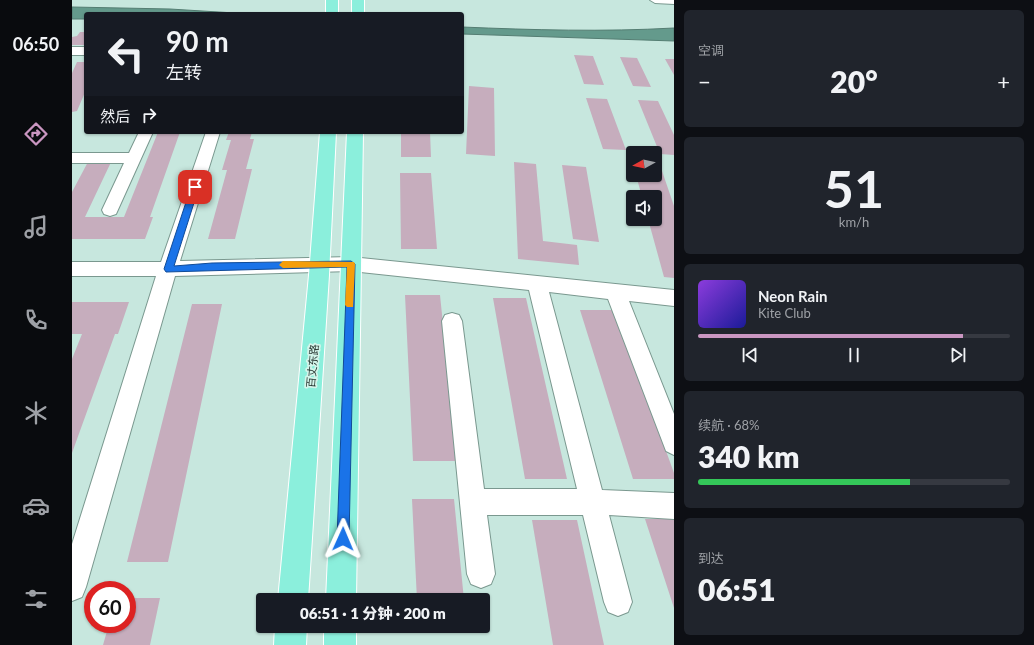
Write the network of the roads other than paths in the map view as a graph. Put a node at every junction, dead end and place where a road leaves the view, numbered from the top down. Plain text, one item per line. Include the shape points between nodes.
1 (332, 0) edge
2 (358, 0) edge
3 (656, 0) edge
4 (674, 1) edge
5 (332, 12) edge
6 (358, 12) edge
7 (72, 51) edge
8 (84, 52) edge
9 (145, 134) edge
10 (212, 134) edge
11 (328, 134) edge
12 (354, 134) edge
13 (72, 158) edge
14 (134, 158) junction
15 (110, 210) dead end
16 (320, 264) junction
17 (351, 264) junction
18 (72, 269) edge
19 (168, 269) junction
20 (537, 283) junction
21 (615, 291) junction
22 (674, 298) edge
23 (452, 321) dead end
24 (674, 443) edge
25 (473, 502) junction
26 (593, 502) junction
27 (674, 506) edge
28 (481, 574) dead end
29 (72, 587) edge
30 (294, 593) edge
31 (341, 593) edge
32 (618, 602) dead end
33 (291, 633) edge
34 (340, 633) edge
35 (290, 645) edge
36 (340, 645) edge

1 - 5 main road
2 - 6 main road
3 - 4 street
7 - 8 street
9 - 14 street
10 - 19 street
11 - 16 main road, 百丈东路
12 - 17 main road
13 - 14 street
14 - 15 street
16 - 17 street
16 - 19 street
16 - 30 main road, 百丈东路
17 - 20 street
17 - 31 main road
18 - 19 street
19 - 29 street
20 - 21 street
20 - 26 street
21 - 22 street
21 - 24 street
23 - 25 street
25 - 26 street
25 - 28 street
26 - 27 street
26 - 32 street
33 - 35 main road
34 - 36 main road

